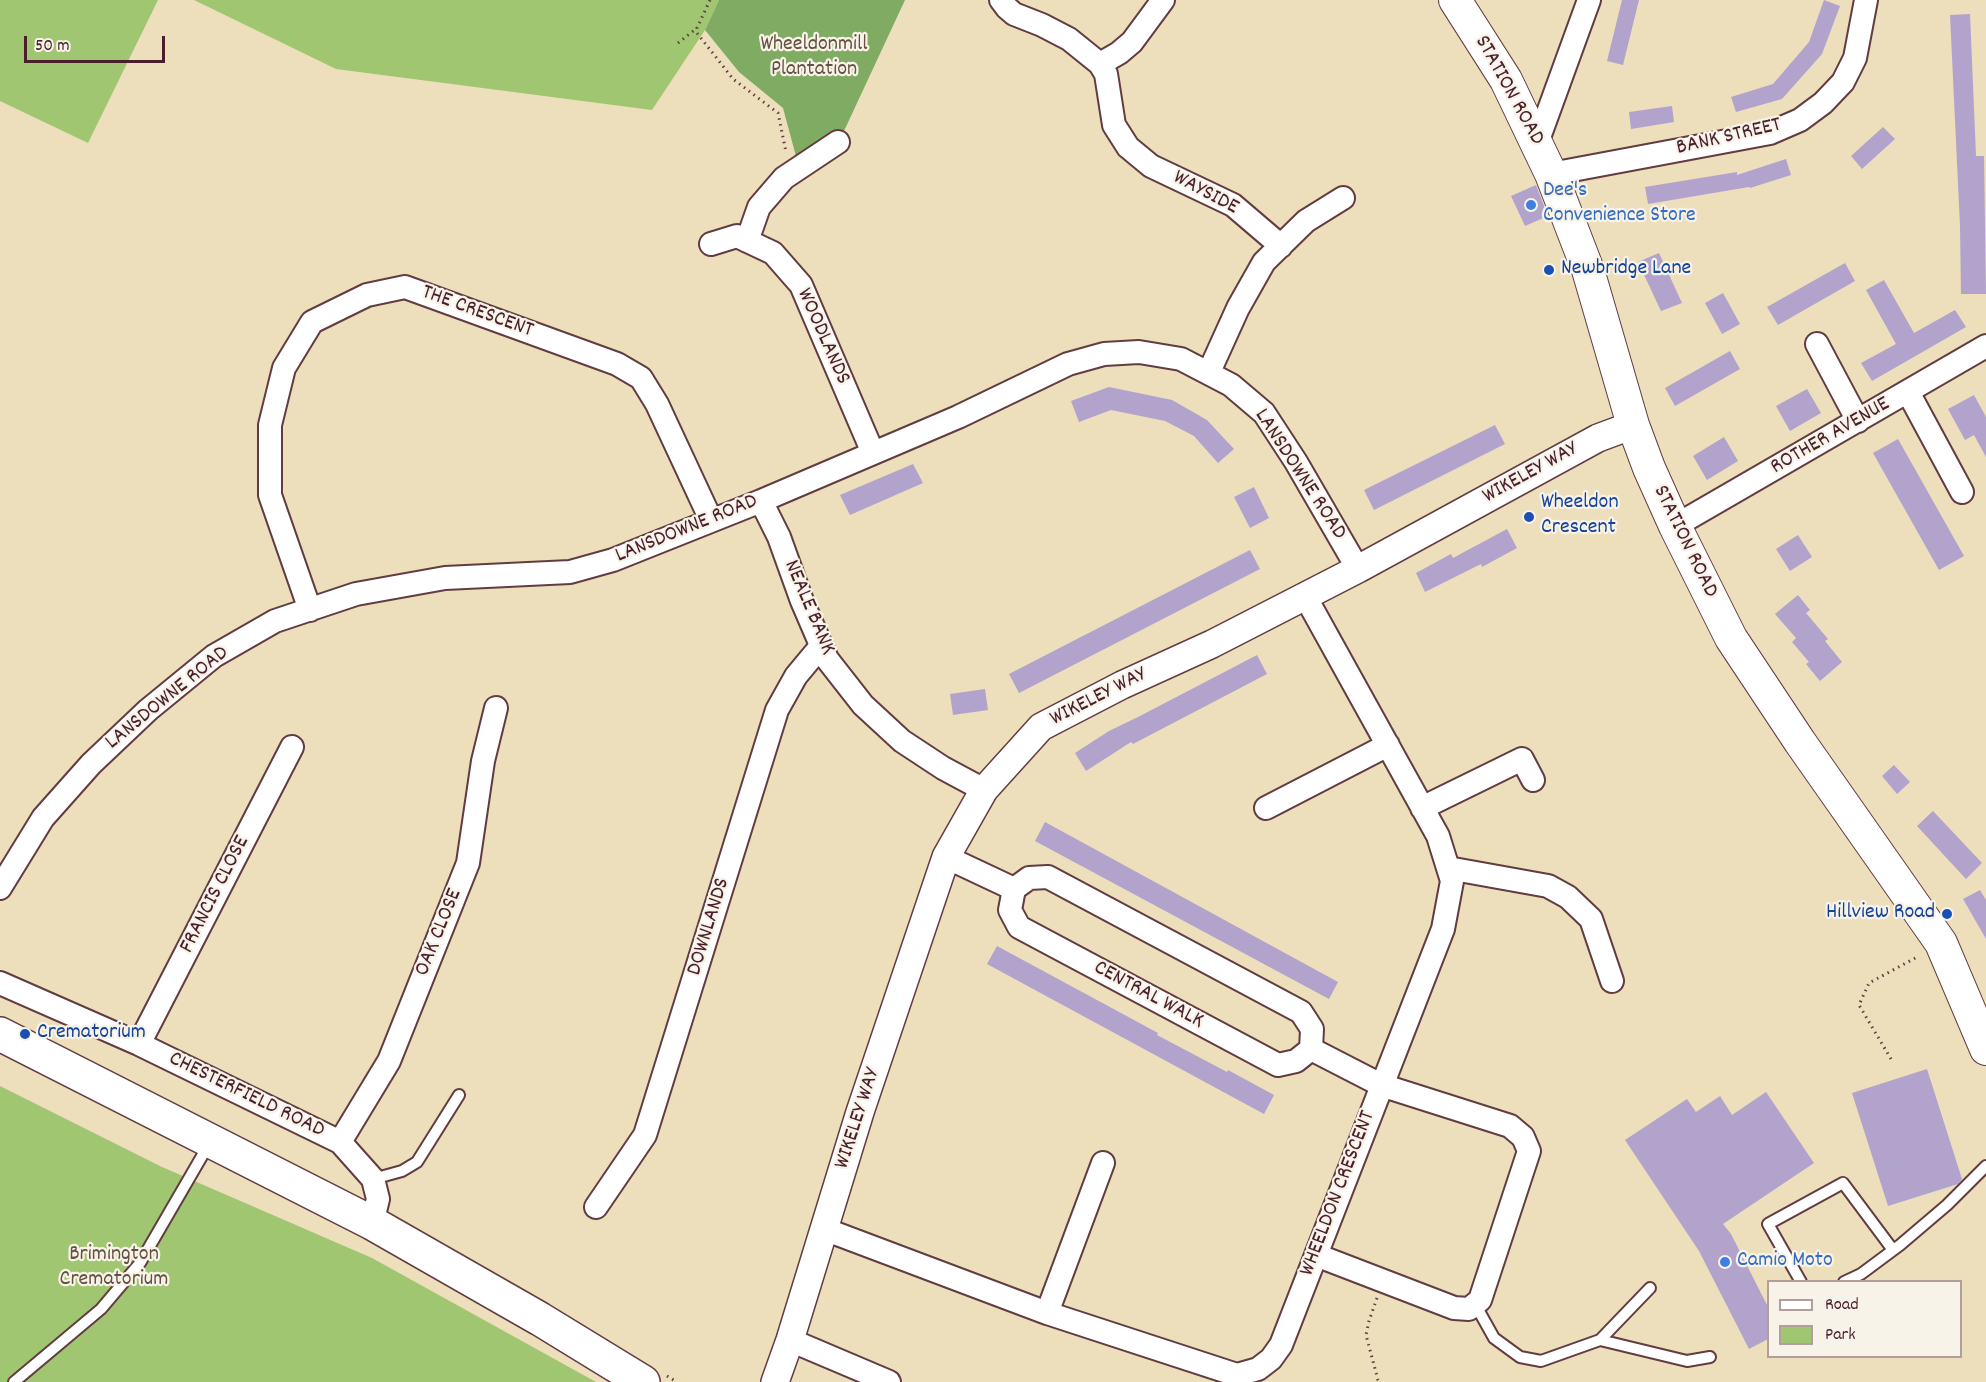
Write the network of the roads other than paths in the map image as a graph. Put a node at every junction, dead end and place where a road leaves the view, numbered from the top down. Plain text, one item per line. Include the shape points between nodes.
1 (1001, 0) edge
2 (1163, 0) edge
3 (1455, 0) edge
4 (1589, 0) edge
5 (1866, 0) edge
6 (1100, 64) junction
7 (838, 142) dead end
8 (1537, 143) junction
9 (1551, 174) junction
10 (1343, 198) dead end
11 (747, 241) junction
12 (711, 244) dead end
13 (1281, 246) junction
14 (1816, 344) dead end
15 (1986, 346) edge
16 (1209, 372) junction
17 (1908, 392) junction
18 (1858, 421) junction
19 (1633, 425) junction
20 (873, 453) junction
21 (1962, 492) dead end
22 (761, 501) junction
23 (711, 520) junction
24 (1675, 526) junction
25 (1358, 569) junction
26 (1305, 596) junction
27 (310, 610) junction
28 (821, 646) junction
29 (496, 708) dead end
30 (1388, 745) junction
31 (292, 747) dead end
32 (1533, 780) dead end
33 (984, 790) junction
34 (1266, 808) dead end
35 (1422, 808) junction
36 (946, 857) junction
37 (1448, 868) junction
38 (0, 888) edge
39 (1014, 889) junction
40 (1612, 981) dead end
41 (0, 983) edge
42 (0, 1034) edge
43 (140, 1044) junction
44 (1985, 1044) edge
45 (1311, 1049) junction
46 (1381, 1084) junction
47 (459, 1095) dead end
48 (211, 1141) junction
49 (340, 1142) junction
50 (1103, 1163) dead end
51 (1986, 1166) edge
52 (373, 1179) junction
53 (596, 1206) dead end
54 (372, 1223) junction
55 (824, 1229) junction
56 (1893, 1250) junction
57 (1316, 1255) junction
58 (1800, 1280) edge
59 (1846, 1280) edge
60 (1650, 1288) dead end
61 (1475, 1304) junction
62 (1047, 1313) junction
63 (790, 1340) junction
64 (1600, 1340) junction
65 (1710, 1357) dead end
66 (14, 1382) edge
67 (643, 1382) edge
68 (775, 1382) edge
69 (889, 1382) edge

1 - 6 street via 1014,14 1069,39
2 - 6 street via 1131,42
3 - 8 main road, STATION ROAD via 1506,80
4 - 8 street
5 - 9 street, BANK STREET via 1855,58 1843,82 1800,120 1770,133
6 - 13 street, WAYSIDE via 1106,74 1114,125 1128,147 1151,166 1233,205
7 - 11 street via 784,178 759,207
8 - 9 main road, STATION ROAD
9 - 19 main road, STATION ROAD via 1588,270
10 - 13 street via 1306,220
11 - 12 street, WOODLANDS via 737,236
11 - 20 street, WOODLANDS via 773,253 801,285
13 - 16 street via 1264,262
14 - 18 street
15 - 17 street, ROTHER AVENUE
16 - 20 street, LANSDOWNE ROAD via 1181,359 1139,352 1104,354 1068,364
16 - 25 street, LANSDOWNE ROAD via 1264,413
17 - 18 street, ROTHER AVENUE
17 - 21 street
18 - 24 street, ROTHER AVENUE
19 - 24 main road, STATION ROAD
19 - 25 street, WIKELEY WAY via 1598,438
20 - 22 street, LANSDOWNE ROAD
22 - 23 street, LANSDOWNE ROAD
22 - 28 street, NEALE BANK
23 - 27 street, LANSDOWNE ROAD via 613,560 570,572 445,578 356,594
23 - 27 street, THE CRESCENT via 641,378 617,364 405,287 367,295 312,322 284,368 270,425 270,495
24 - 44 main road, STATION ROAD via 1731,638 1941,944
25 - 26 street, WIKELEY WAY
26 - 30 street, WHEELDON CRESCENT
26 - 33 street, WIKELEY WAY via 1041,727
27 - 38 street, LANSDOWNE ROAD via 275,621 214,656 148,710 91,764 43,819
28 - 33 street, NEALE BANK via 863,705 902,741
28 - 53 street, DOWNLANDS via 796,676 777,710 645,1135
29 - 49 street, OAK CLOSE via 483,761 468,863 389,1061
30 - 34 street
30 - 35 street, WHEELDON CRESCENT
31 - 43 street, FRANCIS CLOSE
32 - 35 street via 1522,759
33 - 36 street, WIKELEY WAY
35 - 37 street, WHEELDON CRESCENT via 1438,836
36 - 39 street
36 - 55 street, WIKELEY WAY
37 - 40 street via 1548,886 1568,897 1591,919
37 - 46 street, WHEELDON CRESCENT via 1452,881 1443,929
39 - 45 street via 1029,878 1048,877 1301,1012 1312,1029
39 - 45 street, CENTRAL WALK via 1010,910 1019,927 1278,1065 1296,1061
41 - 43 street, CHESTERFIELD ROAD
42 - 48 highway
43 - 49 street, CHESTERFIELD ROAD
45 - 46 street
46 - 57 street, WHEELDON CRESCENT
46 - 61 street via 1510,1126 1523,1137 1529,1151 1480,1300
47 - 52 lane via 417,1162 402,1172
48 - 54 highway
48 - 66 lane via 140,1263 101,1309
49 - 52 street, CHESTERFIELD ROAD
50 - 62 street
51 - 56 lane
52 - 54 street via 378,1199
54 - 67 highway
55 - 62 street, WHEELDON CRESCENT
55 - 63 street, WIKELEY WAY
56 - 58 lane via 1843,1183 1768,1224
56 - 59 lane
57 - 61 street via 1454,1308 1469,1309
57 - 62 street, WHEELDON CRESCENT via 1281,1345 1258,1369 1237,1375
60 - 64 lane
61 - 64 lane via 1494,1338 1520,1357 1541,1361
63 - 68 street, WIKELEY WAY
63 - 69 street
64 - 65 lane via 1687,1361

